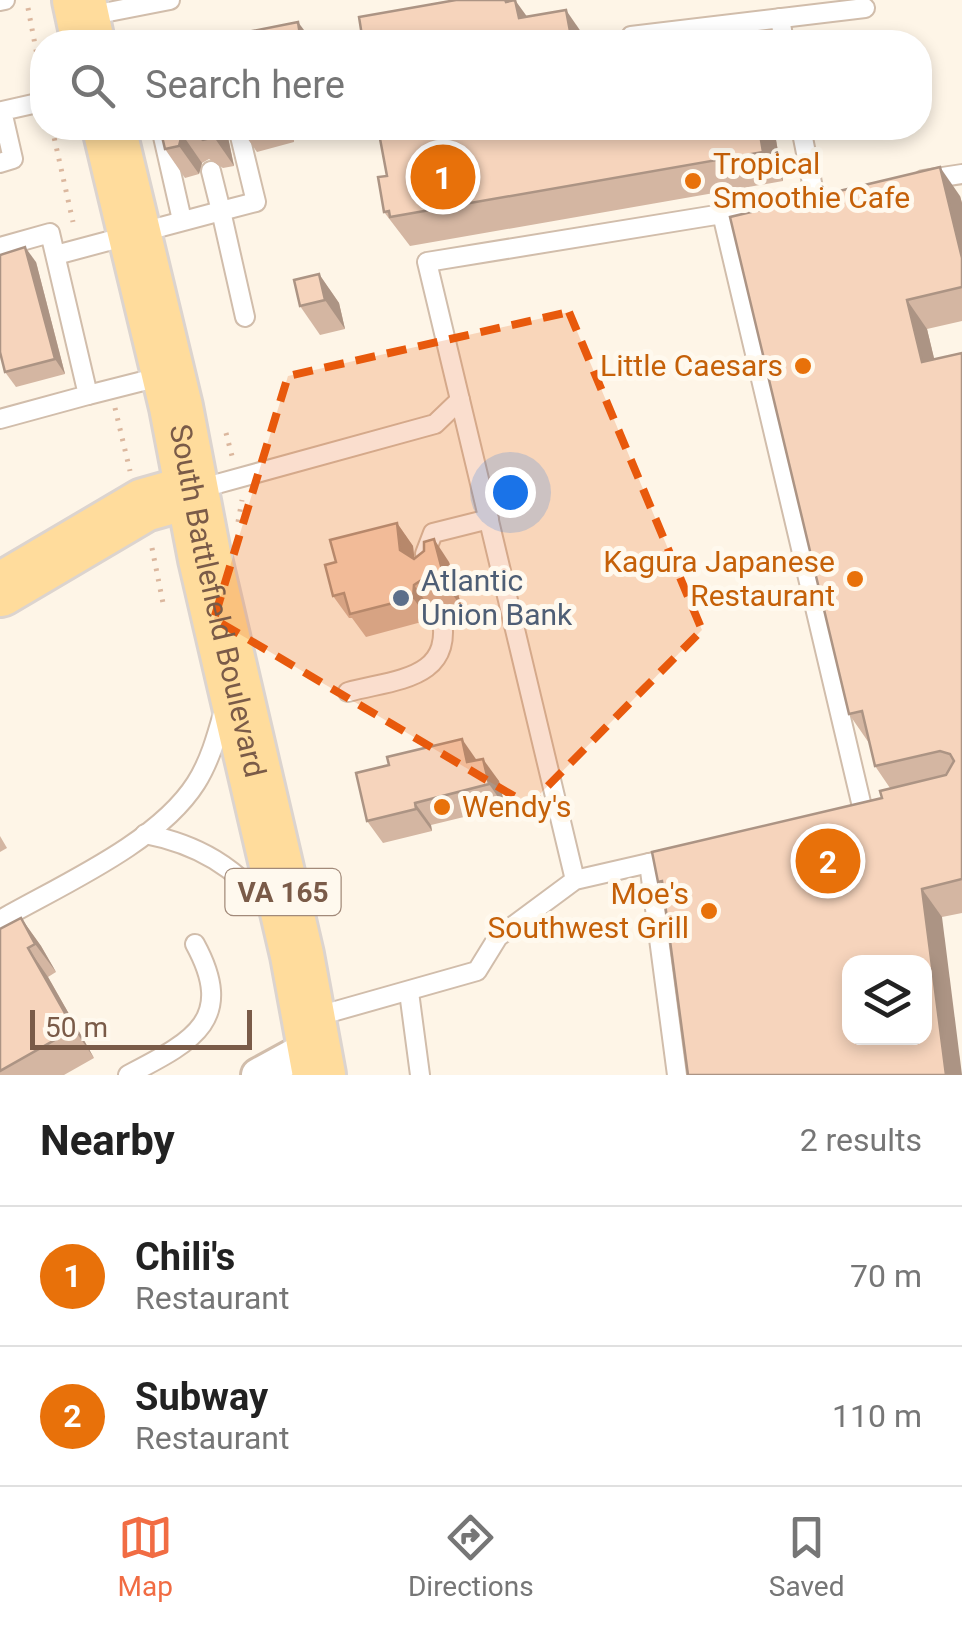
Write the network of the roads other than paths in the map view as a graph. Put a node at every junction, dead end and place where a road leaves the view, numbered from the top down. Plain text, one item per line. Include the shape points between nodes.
1 (170, 0) edge
2 (865, 8) dead end
3 (780, 18) junction
4 (84, 20) edge
5 (681, 30) edge
6 (782, 30) edge
7 (30, 105) edge
8 (115, 140) edge
9 (161, 140) edge
10 (241, 140) edge
11 (805, 140) edge
12 (0, 162) edge
13 (212, 171) dead end
14 (962, 174) edge
15 (907, 183) edge
16 (220, 211) junction
17 (722, 214) junction
18 (158, 226) junction
19 (0, 248) edge
20 (56, 255) junction
21 (245, 317) dead end
22 (168, 375) junction
23 (88, 394) junction
24 (460, 400) junction
25 (0, 419) edge
26 (190, 492) junction
27 (489, 520) junction
28 (428, 569) edge
29 (3, 582) edge
30 (441, 614) dead end
31 (228, 650) junction
32 (348, 692) dead end
33 (844, 819) edge
34 (145, 834) junction
35 (688, 854) edge
36 (649, 863) junction
37 (574, 880) junction
38 (0, 920) edge
39 (196, 944) dead end
40 (297, 955) junction
41 (409, 992) junction
42 (314, 1046) edge
43 (128, 1075) edge
44 (258, 1075) edge
45 (420, 1075) edge
46 (677, 1075) edge

1 - 4 lane
2 - 3 lane
3 - 5 lane
3 - 6 lane
7 - 12 lane via 2,111 13,159
8 - 18 main road, South Battlefield Boulevard
9 - 18 lane
10 - 16 lane via 256,202
11 - 17 lane via 825,197
13 - 16 lane
14 - 15 lane
16 - 18 lane
16 - 21 lane
17 - 24 lane via 428,262
17 - 33 lane via 872,813
18 - 20 lane
18 - 22 main road, South Battlefield Boulevard
19 - 20 lane via 50,233
20 - 23 lane
22 - 23 lane
22 - 26 main road, South Battlefield Boulevard
23 - 25 lane
24 - 26 lane via 436,424
24 - 27 lane
26 - 29 main road via 144,505
26 - 31 main road, South Battlefield Boulevard / VA 165
27 - 28 lane via 433,533 425,554
27 - 37 lane
30 - 32 lane via 441,655 428,670
31 - 34 lane via 229,685 206,764 181,804
31 - 40 main road, South Battlefield Boulevard / VA 165
34 - 38 lane
34 - 40 lane via 196,848 229,868 271,912
35 - 36 lane
36 - 37 lane
36 - 46 lane
37 - 41 lane via 498,937 477,971
39 - 43 lane via 213,982 206,1022 181,1046
40 - 42 main road, South Battlefield Boulevard / VA 165
41 - 42 lane
41 - 45 lane
42 - 44 street

